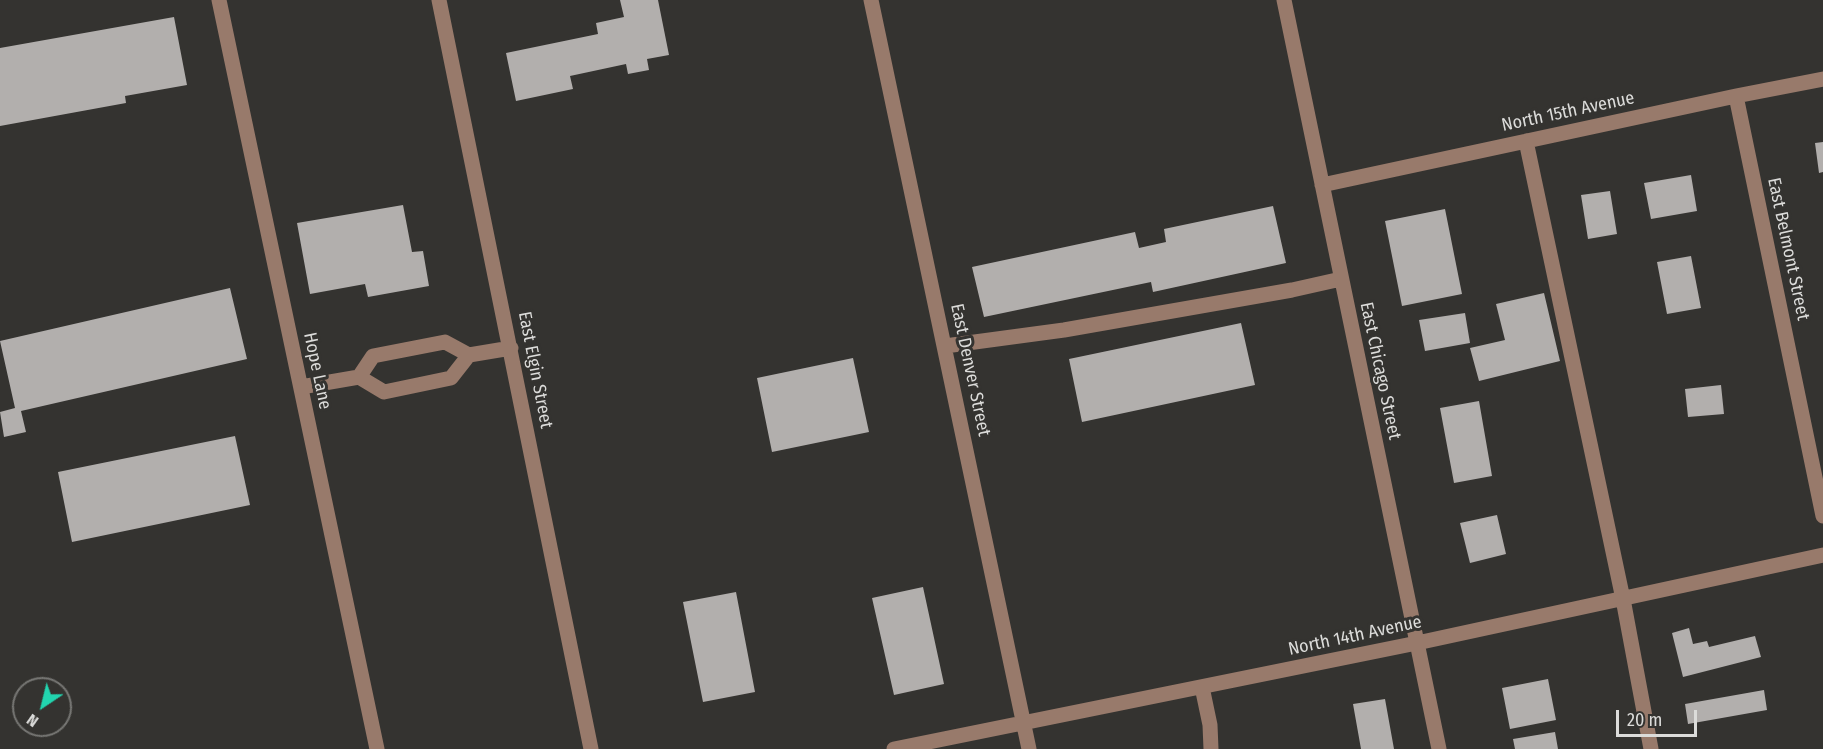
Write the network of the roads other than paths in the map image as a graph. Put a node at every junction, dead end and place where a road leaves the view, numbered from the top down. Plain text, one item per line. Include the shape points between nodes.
1 (219, 0) edge
2 (439, 0) edge
3 (872, 0) edge
4 (1284, 0) edge
5 (1823, 79) edge
6 (1736, 96) junction
7 (1526, 141) junction
8 (1322, 185) junction
9 (1341, 279) junction
10 (945, 346) junction
11 (511, 348) junction
12 (469, 355) junction
13 (359, 377) junction
14 (300, 387) junction
15 (1823, 516) edge
16 (1823, 555) edge
17 (1623, 599) junction
18 (1417, 643) junction
19 (1202, 687) junction
20 (1024, 723) junction
21 (377, 749) edge
22 (591, 749) edge
23 (894, 749) edge
24 (1029, 749) edge
25 (1211, 749) edge
26 (1439, 749) edge
27 (1651, 749) edge

1 - 14 street, Hope Lane
2 - 11 street, East Elgin Street
3 - 10 street, East Denver Street
4 - 8 street, East Chicago Street
5 - 6 street, North 15th Avenue
6 - 7 street, North 15th Avenue
6 - 15 street, East Belmont Street
7 - 8 street, North 15th Avenue
7 - 17 street
8 - 9 street, East Chicago Street
9 - 10 street via 1064,330
9 - 18 street, East Chicago Street
10 - 20 street, East Denver Street
11 - 12 street
11 - 22 street, East Elgin Street
12 - 13 street via 445,342 373,356
12 - 13 street via 451,378 384,392
13 - 14 street
14 - 21 street, Hope Lane
16 - 17 street, North 14th Avenue
17 - 18 street, North 14th Avenue
17 - 27 street
18 - 19 street, North 14th Avenue
18 - 26 street, East Chicago Street
19 - 20 street, North 14th Avenue
19 - 25 street
20 - 23 street, North 14th Avenue
20 - 24 street, East Denver Street

